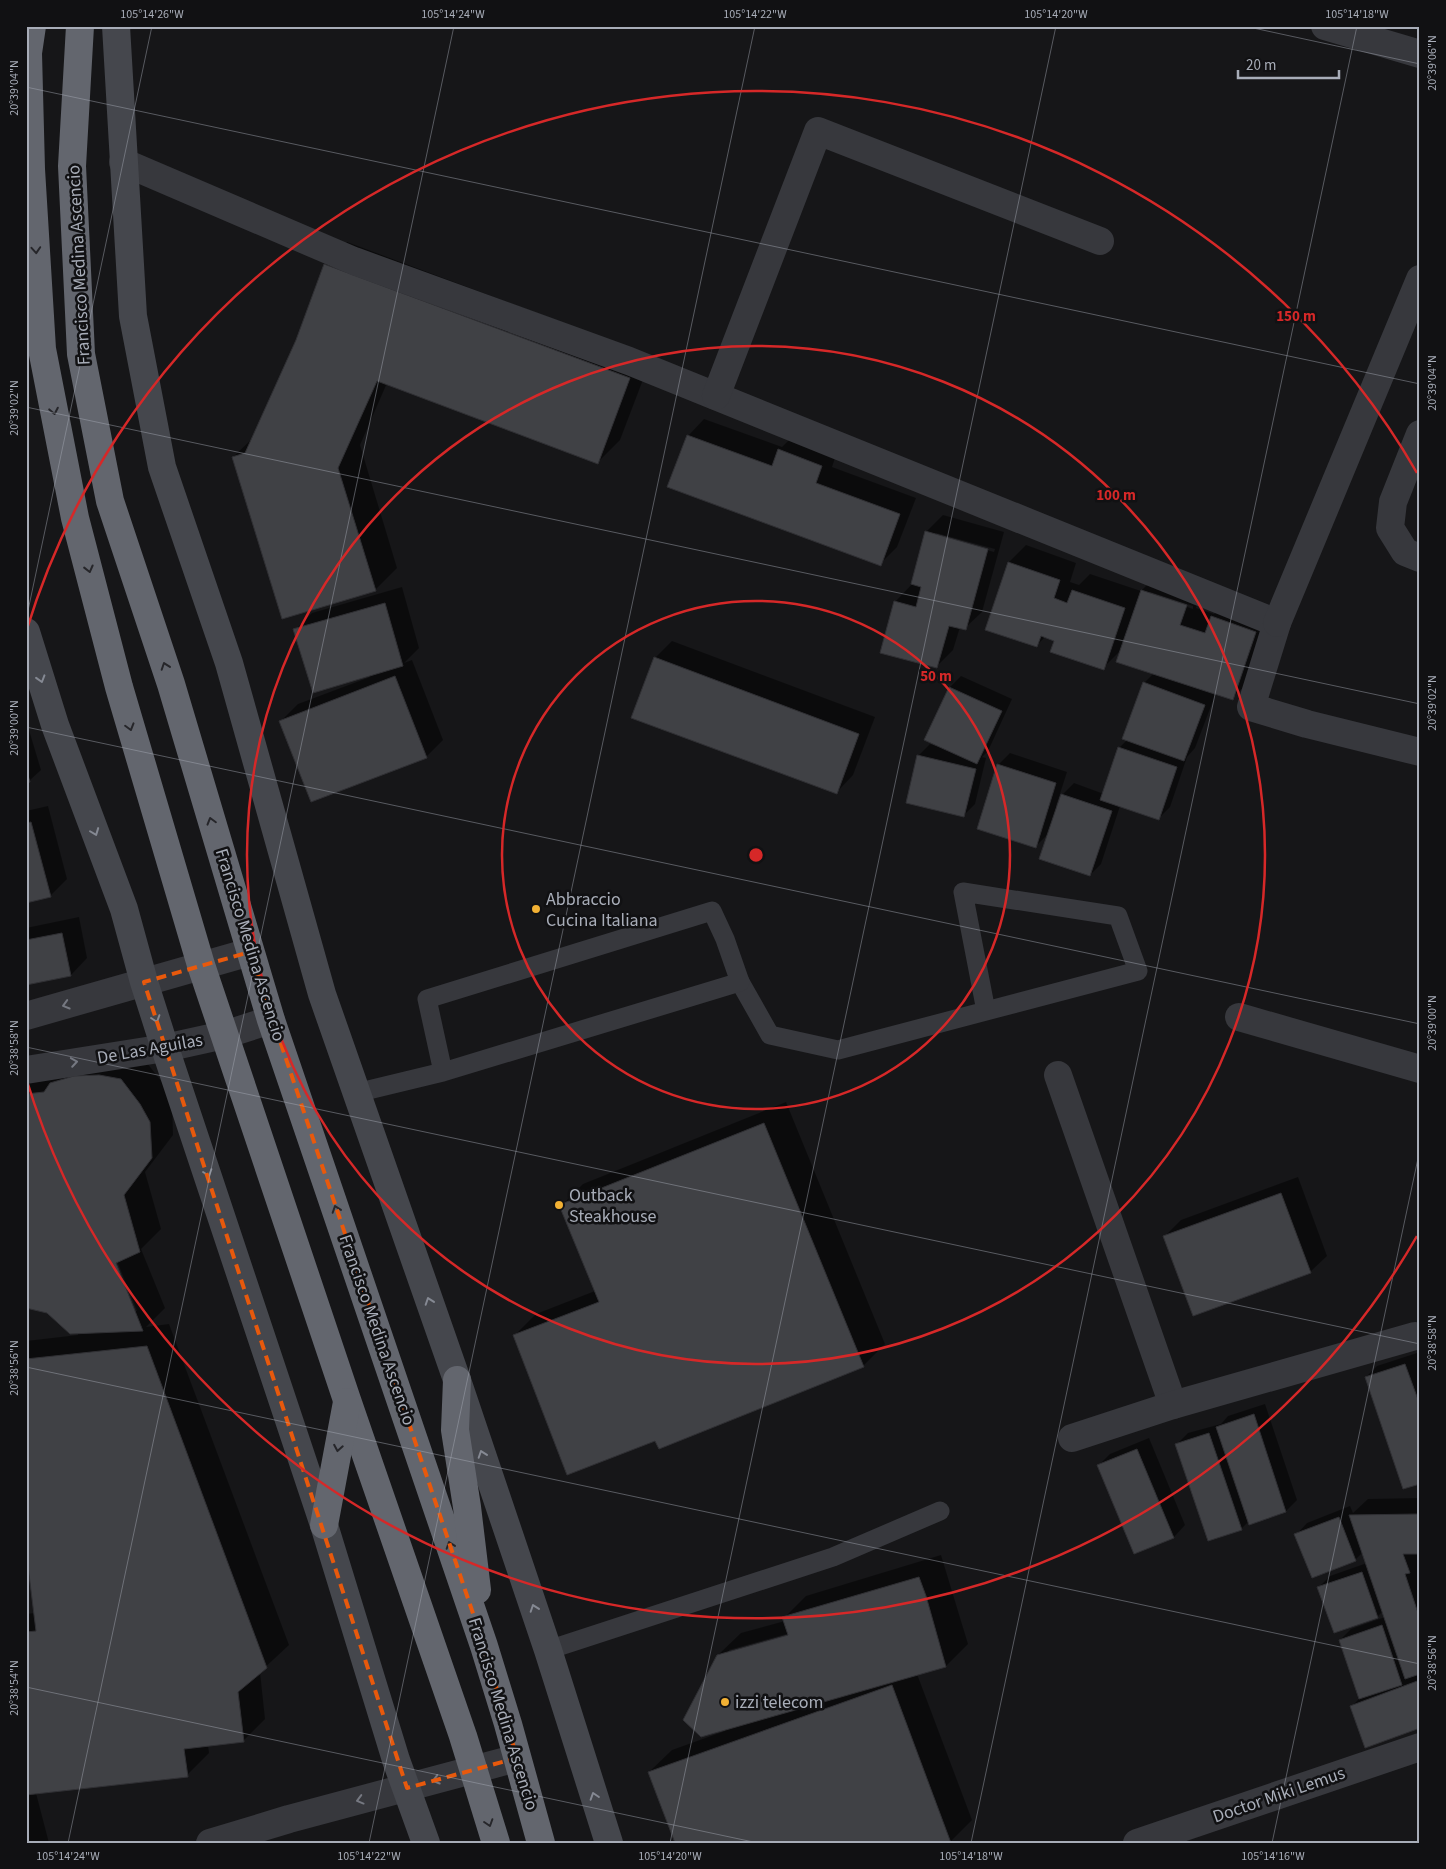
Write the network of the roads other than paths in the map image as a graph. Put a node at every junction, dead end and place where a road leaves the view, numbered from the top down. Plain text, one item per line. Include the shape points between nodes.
1 (32, 26) edge
2 (80, 26) edge
3 (116, 26) edge
4 (1325, 26) edge
5 (1420, 54) edge
6 (123, 162) junction
7 (1100, 241) dead end
8 (1420, 279) edge
9 (716, 396) junction
10 (1420, 434) edge
11 (1420, 558) edge
12 (1277, 623) junction
13 (26, 632) edge
14 (1420, 752) edge
15 (250, 952) junction
16 (202, 965) junction
17 (144, 982) junction
18 (740, 982) junction
19 (986, 1011) junction
20 (26, 1016) edge
21 (1239, 1018) dead end
22 (271, 1020) junction
23 (224, 1036) junction
24 (166, 1048) junction
25 (26, 1070) edge
26 (1420, 1070) edge
27 (443, 1072) junction
28 (1058, 1075) dead end
29 (356, 1093) junction
30 (1418, 1337) edge
31 (457, 1380) junction
32 (347, 1400) junction
33 (1173, 1405) junction
34 (1072, 1438) dead end
35 (940, 1511) dead end
36 (324, 1524) junction
37 (484, 1646) junction
38 (548, 1650) junction
39 (1420, 1747) edge
40 (517, 1758) junction
41 (472, 1770) junction
42 (407, 1788) junction
43 (288, 1831) edge
44 (210, 1843) edge
45 (426, 1843) edge
46 (496, 1843) edge
47 (542, 1843) edge
48 (609, 1843) edge
49 (1137, 1843) edge

1 -> 16 highway via 28,53 31,168 42,350 75,518 119,686
15 -> 2 highway, Francisco Medina Ascencio via 171,684 110,502 81,354 72,166
3 - 6 main road
4 - 5 street
6 - 9 street via 354,262 629,361
6 - 29 main road via 133,316 162,466 229,663 322,994
7 - 9 street via 818,131
8 - 12 street
9 - 12 street
10 - 11 street via 1393,502 1390,528 1404,552
12 - 14 street via 1251,707
13 -> 17 main road via 55,725 124,910
15 - 16 street
15 - 22 highway, Francisco Medina Ascencio
16 - 17 street
16 - 23 highway
17 -> 20 street
17 -> 24 main road
18 - 19 lane via 770,1035 838,1050
18 - 27 lane
18 - 27 lane via 712,911 427,999
19 - 19 lane via 1138,971 1118,916 963,892
21 - 26 street
22 - 23 street, De Las Aguilas
37 -> 22 highway, Francisco Medina Ascencio
23 - 24 street, De Las Aguilas
23 - 32 highway
25 -> 24 street, De Las Aguilas
24 -> 36 main road
27 - 29 lane
28 - 33 street
31 -> 29 main road
30 - 33 street
31 - 37 highway via 455,1430 468,1506
38 -> 31 main road
32 -> 36 highway
32 - 41 highway
33 - 34 street
35 - 38 lane via 809,1565
36 - 42 main road
37 - 40 highway, Francisco Medina Ascencio
48 -> 38 main road
39 - 49 street, Doctor Miki Lemus
40 - 41 street
40 - 47 highway, Francisco Medina Ascencio
41 -> 42 street
41 -> 46 highway
42 -> 43 street
42 - 45 main road
43 - 44 street

